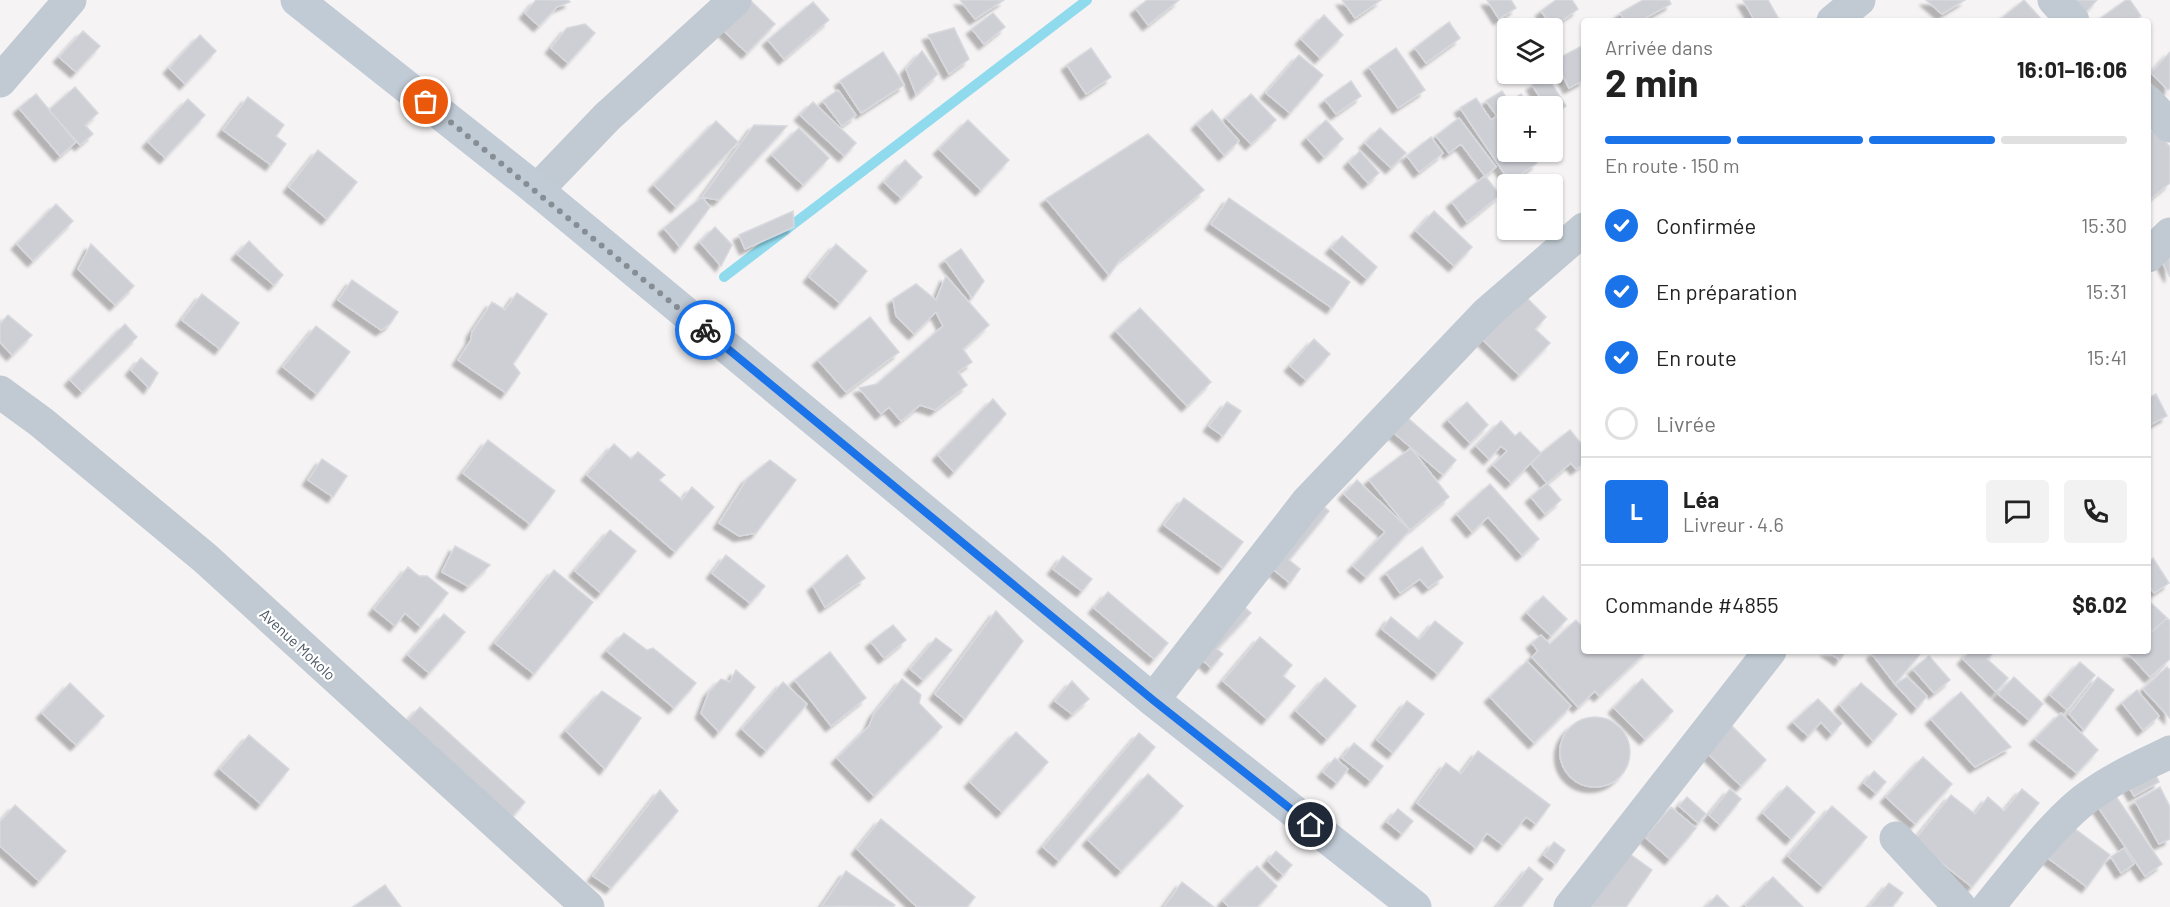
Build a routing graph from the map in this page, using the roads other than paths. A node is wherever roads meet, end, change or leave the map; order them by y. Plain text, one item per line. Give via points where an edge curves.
1 (70, 0) edge
2 (297, 0) edge
3 (735, 0) edge
4 (1859, 0) edge
5 (2054, 0) edge
6 (1837, 18) edge
7 (2070, 18) edge
8 (0, 81) edge
9 (2151, 105) edge
10 (2170, 126) edge
11 (537, 190) junction
12 (1581, 232) edge
13 (2170, 234) edge
14 (2151, 253) edge
15 (0, 392) edge
16 (1768, 654) edge
17 (1153, 700) junction
18 (2170, 752) edge
19 (1896, 838) dead end
20 (588, 907) edge
21 (1415, 907) edge
22 (1570, 907) edge
23 (1960, 907) edge
24 (1988, 907) edge

1 - 8 street
2 - 11 street
3 - 11 street via 608,117
4 - 6 street
5 - 7 street
9 - 10 street
11 - 17 street
12 - 17 street via 1487,313 1307,502
13 - 14 street
15 - 20 street, Avenue Mokolo via 205,558
16 - 22 street
17 - 21 street
18 - 24 street via 2087,797
19 - 23 street

